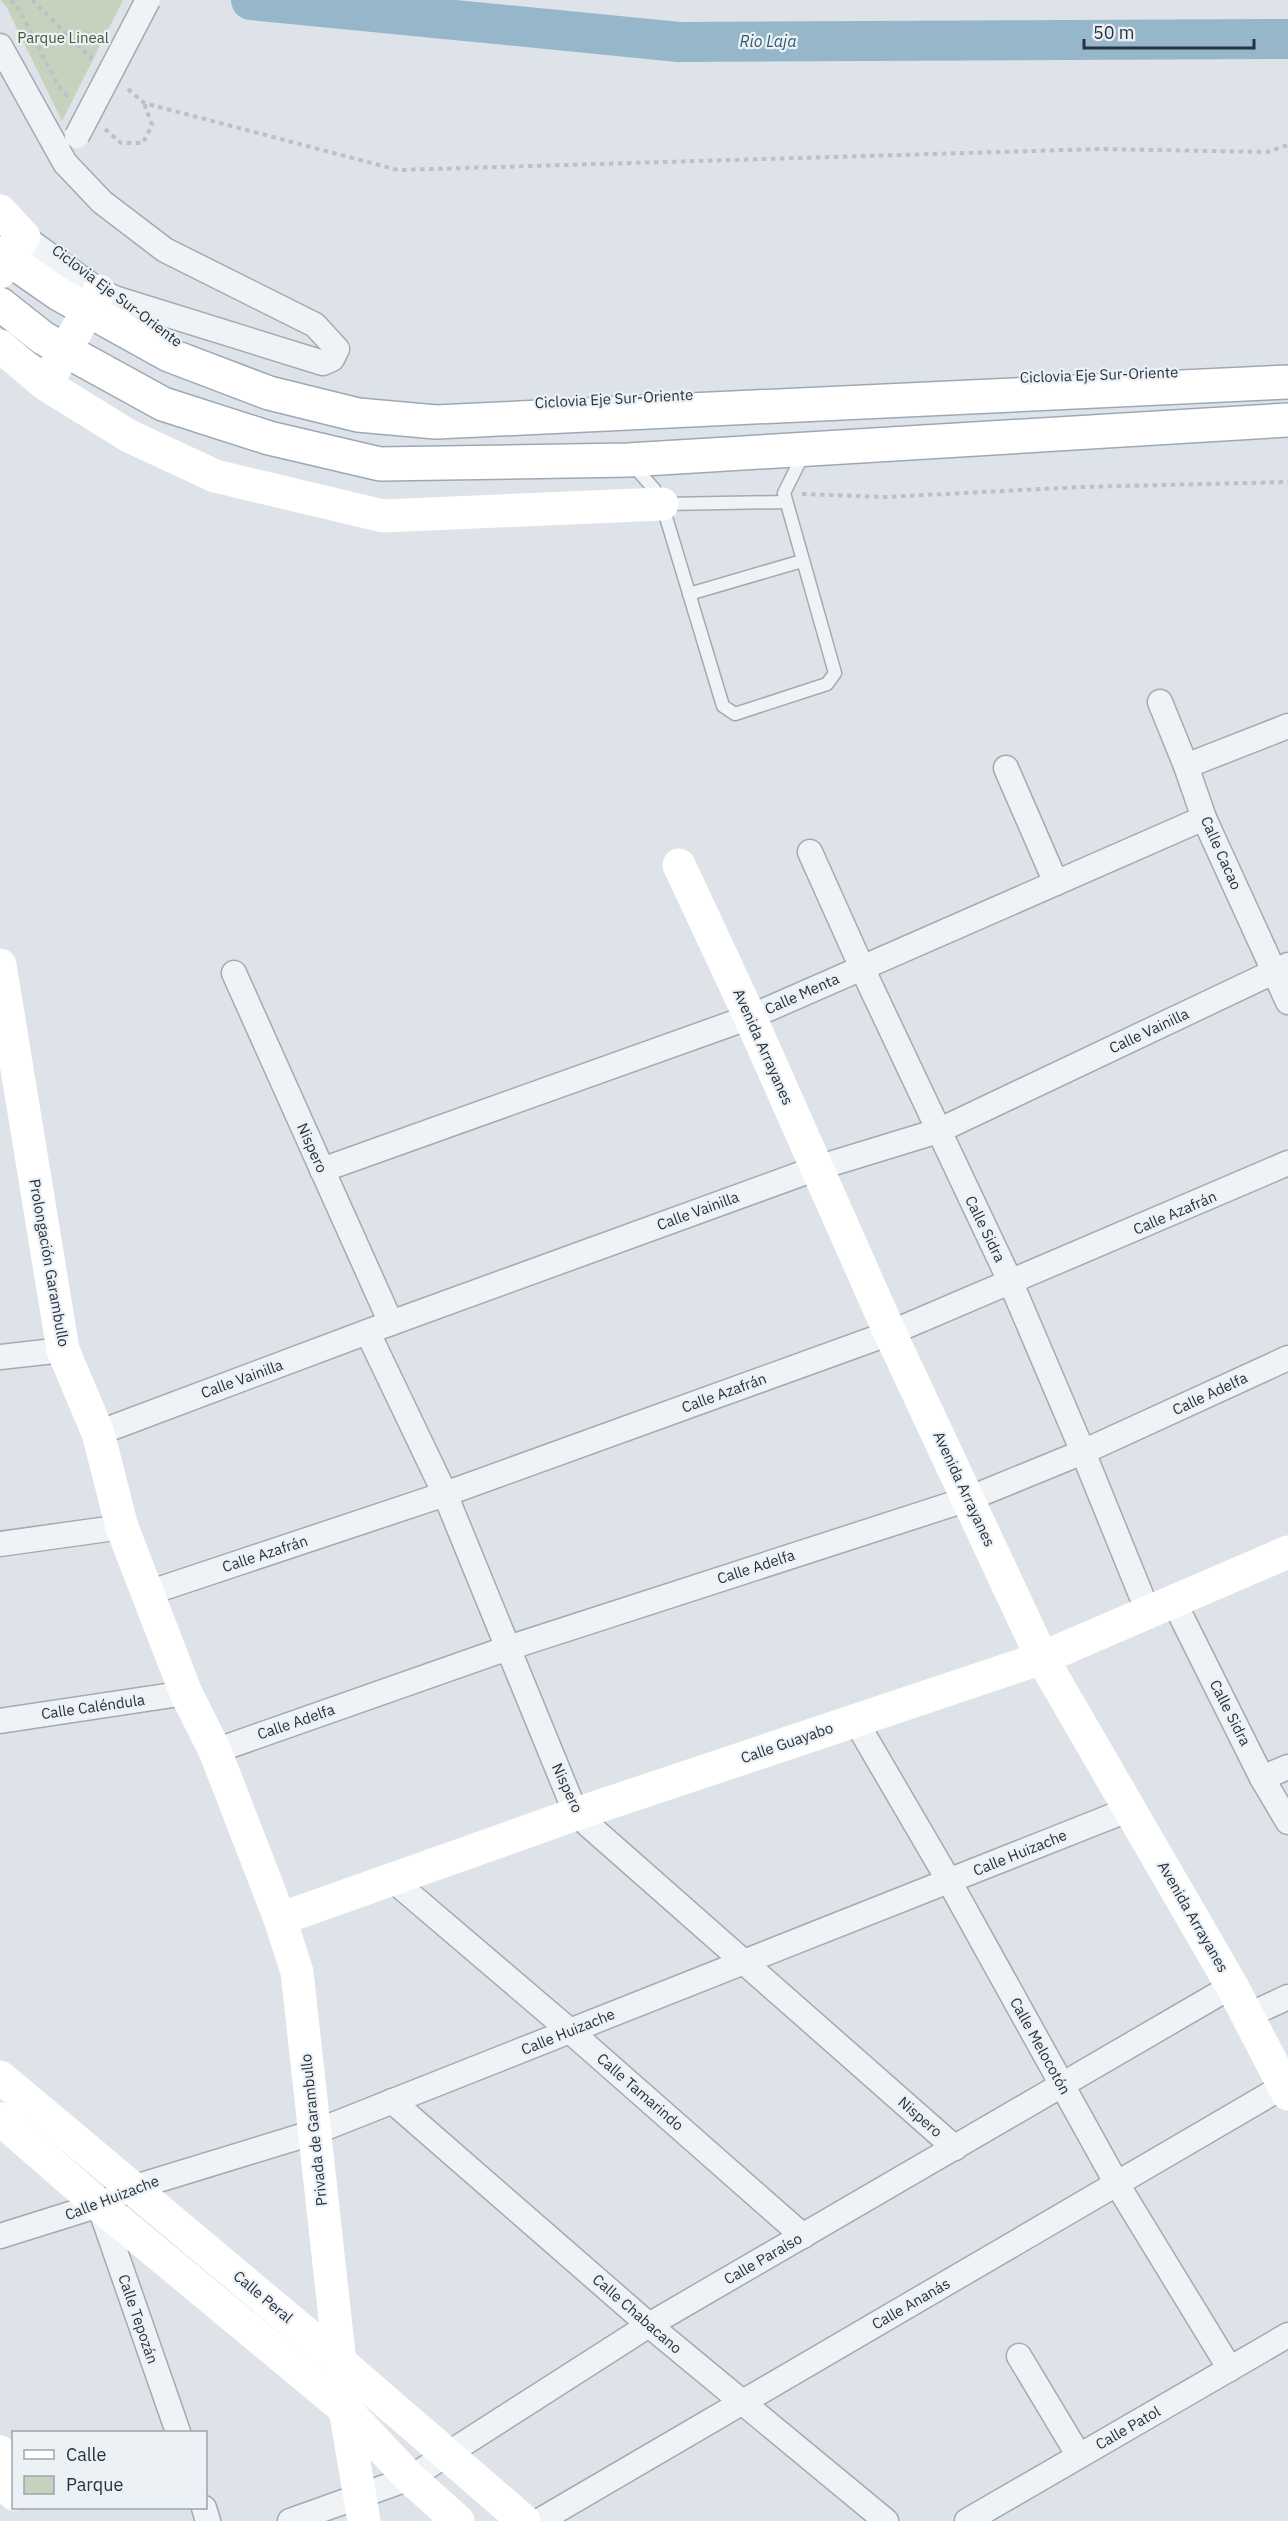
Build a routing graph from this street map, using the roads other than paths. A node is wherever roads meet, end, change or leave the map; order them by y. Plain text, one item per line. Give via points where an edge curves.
1 (148, 0) edge
2 (0, 46) edge
3 (65, 163) junction
4 (0, 212) edge
5 (8, 256) edge
6 (94, 301) junction
7 (0, 304) edge
8 (0, 346) edge
9 (65, 350) junction
10 (1288, 382) edge
11 (45, 384) junction
12 (1288, 420) edge
13 (806, 449) junction
14 (628, 460) junction
15 (786, 502) junction
16 (662, 504) junction
17 (802, 561) junction
18 (689, 594) junction
19 (1160, 702) dead end
20 (1288, 726) edge
21 (1186, 765) junction
22 (1006, 768) dead end
23 (1204, 818) junction
24 (810, 852) dead end
25 (679, 864) dead end
26 (1056, 883) junction
27 (0, 965) edge
28 (862, 968) junction
29 (1281, 968) edge
30 (234, 973) dead end
31 (1288, 1002) edge
32 (750, 1017) junction
33 (938, 1131) junction
34 (1288, 1163) edge
35 (817, 1168) junction
36 (322, 1170) junction
37 (1011, 1283) junction
38 (392, 1323) junction
39 (368, 1333) junction
40 (890, 1333) junction
41 (63, 1350) junction
42 (0, 1357) edge
43 (1288, 1358) edge
44 (98, 1433) junction
45 (1083, 1452) junction
46 (445, 1494) junction
47 (968, 1499) junction
48 (122, 1527) junction
49 (0, 1544) edge
50 (1288, 1552) edge
51 (148, 1593) junction
52 (1161, 1607) junction
53 (508, 1648) junction
54 (1042, 1658) junction
55 (186, 1693) junction
56 (855, 1720) junction
57 (0, 1721) edge
58 (215, 1751) junction
59 (1288, 1767) edge
60 (1262, 1778) junction
61 (1130, 1809) junction
62 (576, 1814) junction
63 (1288, 1822) edge
64 (393, 1880) junction
65 (949, 1881) junction
66 (280, 1919) junction
67 (743, 1962) junction
68 (1232, 1986) junction
69 (1288, 1997) edge
70 (1247, 2016) junction
71 (570, 2031) junction
72 (0, 2077) edge
73 (1063, 2085) junction
74 (1286, 2090) edge
75 (392, 2101) junction
76 (0, 2119) edge
77 (315, 2132) junction
78 (955, 2148) junction
79 (1117, 2184) junction
80 (132, 2188) junction
81 (99, 2205) junction
82 (0, 2236) edge
83 (803, 2236) junction
84 (649, 2325) junction
85 (1288, 2335) edge
86 (1019, 2356) dead end
87 (340, 2362) junction
88 (1230, 2368) junction
89 (741, 2403) junction
90 (345, 2409) junction
91 (177, 2431) edge
92 (0, 2452) edge
93 (446, 2455) junction
94 (1079, 2456) junction
95 (410, 2478) junction
96 (12, 2488) edge
97 (362, 2509) edge
98 (290, 2521) edge
99 (458, 2521) edge
100 (524, 2521) edge
101 (539, 2521) edge
102 (886, 2521) edge
103 (967, 2521) edge

1 - 3 street, bridge
2 - 3 street
3 - 6 street via 102,202 165,250 315,325 337,349 332,359 323,363 117,299
4 - 5 main road
5 - 6 main road
6 - 9 main road
6 - 10 main road via 169,355 269,393 358,415 436,422
7 - 9 main road
8 - 11 main road
9 - 11 main road
9 - 14 main road via 163,404 269,438 380,464
11 - 16 main road via 129,436 215,476 383,516
12 - 13 main road
13 - 14 main road
13 - 15 lane via 784,493
14 - 16 lane
15 - 16 lane
15 - 17 lane
16 - 18 lane
17 - 18 lane
17 - 18 lane via 835,672 827,684 735,714 723,706
19 - 21 street, Calle Cacao
20 - 21 street
21 - 23 street, Calle Cacao
22 - 26 street
23 - 26 street, Calle Menta
23 - 29 street, Calle Cacao
24 - 28 street, Calle Sidra
25 - 32 main road, Avenida Arrayanes
26 - 28 street, Calle Menta
27 - 41 main road, Prolongación Garambullo
28 - 32 street, Calle Menta
28 - 33 street, Calle Sidra
29 - 31 street, Calle Cacao
29 - 33 street, Calle Vainilla
30 - 36 street, Nispero
32 - 35 main road, Avenida Arrayanes
32 - 36 street, Calle Menta
33 - 35 street, Calle Vainilla
33 - 37 street, Calle Sidra
34 - 37 street, Calle Azafrán
35 - 38 street, Calle Vainilla
35 - 40 main road, Avenida Arrayanes
36 - 38 street, Nispero
37 - 40 street, Calle Azafrán
37 - 45 street, Calle Sidra
38 - 39 street, Calle Vainilla
39 - 44 street, Calle Vainilla
39 - 46 street, Nispero
40 - 46 street, Calle Azafrán
40 - 47 main road, Avenida Arrayanes
41 - 42 street
41 - 44 main road, Prolongación Garambullo
43 - 45 street, Calle Adelfa
44 - 48 main road, Prolongación Garambullo
45 - 47 street, Calle Adelfa
45 - 52 street, Calle Sidra
46 - 51 street, Calle Azafrán
46 - 53 street, Nispero
47 - 53 street, Calle Adelfa
47 - 54 main road, Avenida Arrayanes
48 - 49 street
48 - 51 main road, Prolongación Garambullo
50 - 52 main road, Calle Guayabo
51 - 55 main road, Prolongación Garambullo
52 - 54 main road, Calle Guayabo
52 - 60 street, Calle Sidra
53 - 58 street, Calle Adelfa
53 - 62 street, Nispero
54 - 56 main road, Calle Guayabo
54 - 61 main road, Avenida Arrayanes
55 - 57 street, Calle Caléndula
55 - 58 main road, Prolongación Garambullo
56 - 62 main road, Calle Guayabo
56 - 65 street, Calle Melocotón
58 - 66 main road, Privada de Garambullo
59 - 60 street
60 - 63 street, Calle Sidra
61 - 65 street, Calle Huizache
61 - 68 main road, Avenida Arrayanes
62 - 64 main road, Calle Guayabo
62 - 67 street, Nispero
64 - 66 main road, Calle Guayabo
64 - 71 street, Calle Tamarindo
65 - 67 street, Calle Huizache
65 - 73 street, Calle Melocotón
66 - 77 main road, Privada de Garambullo via 297,1972
67 - 71 street, Calle Huizache
67 - 78 street, Nispero
68 - 70 main road, Avenida Arrayanes
68 - 73 street, Calle Paraíso
69 - 70 street
70 - 74 main road, Avenida Arrayanes
71 - 75 street, Calle Huizache
71 - 83 street, Calle Tamarindo
72 - 80 main road, Calle Peral
73 - 78 street, Calle Paraíso
73 - 79 street, Calle Melocotón
74 - 79 street, Calle Ananás
75 - 77 street, Calle Huizache
75 - 84 street, Calle Chabacano
76 - 81 main road
77 - 80 street, Calle Huizache
77 - 87 main road, Privada de Garambullo
78 - 83 street, Calle Paraíso
79 - 88 street, Calle Melocotón
79 - 89 street, Calle Ananás
80 - 81 street, Calle Huizache
80 - 87 main road, Calle Peral
81 - 82 street, Calle Huizache
81 - 90 main road
81 - 91 street, Calle Tepozán
83 - 84 street, Calle Paraíso
84 - 89 street, Calle Chabacano
84 - 93 street, Calle Paraíso
85 - 88 street, Calle Patol
86 - 94 street
87 - 90 main road, Privada de Garambullo
87 - 93 main road, Calle Peral
88 - 94 street, Calle Patol
89 - 101 street, Calle Ananás
89 - 102 street, Calle Chabacano
90 - 95 main road
90 - 97 main road, Privada de Garambullo
92 - 96 main road
93 - 95 street, Calle Paraíso
93 - 100 main road, Calle Peral
94 - 103 street, Calle Patol
95 - 97 street, Calle Paraíso
95 - 99 main road
97 - 98 street, Calle Paraíso

